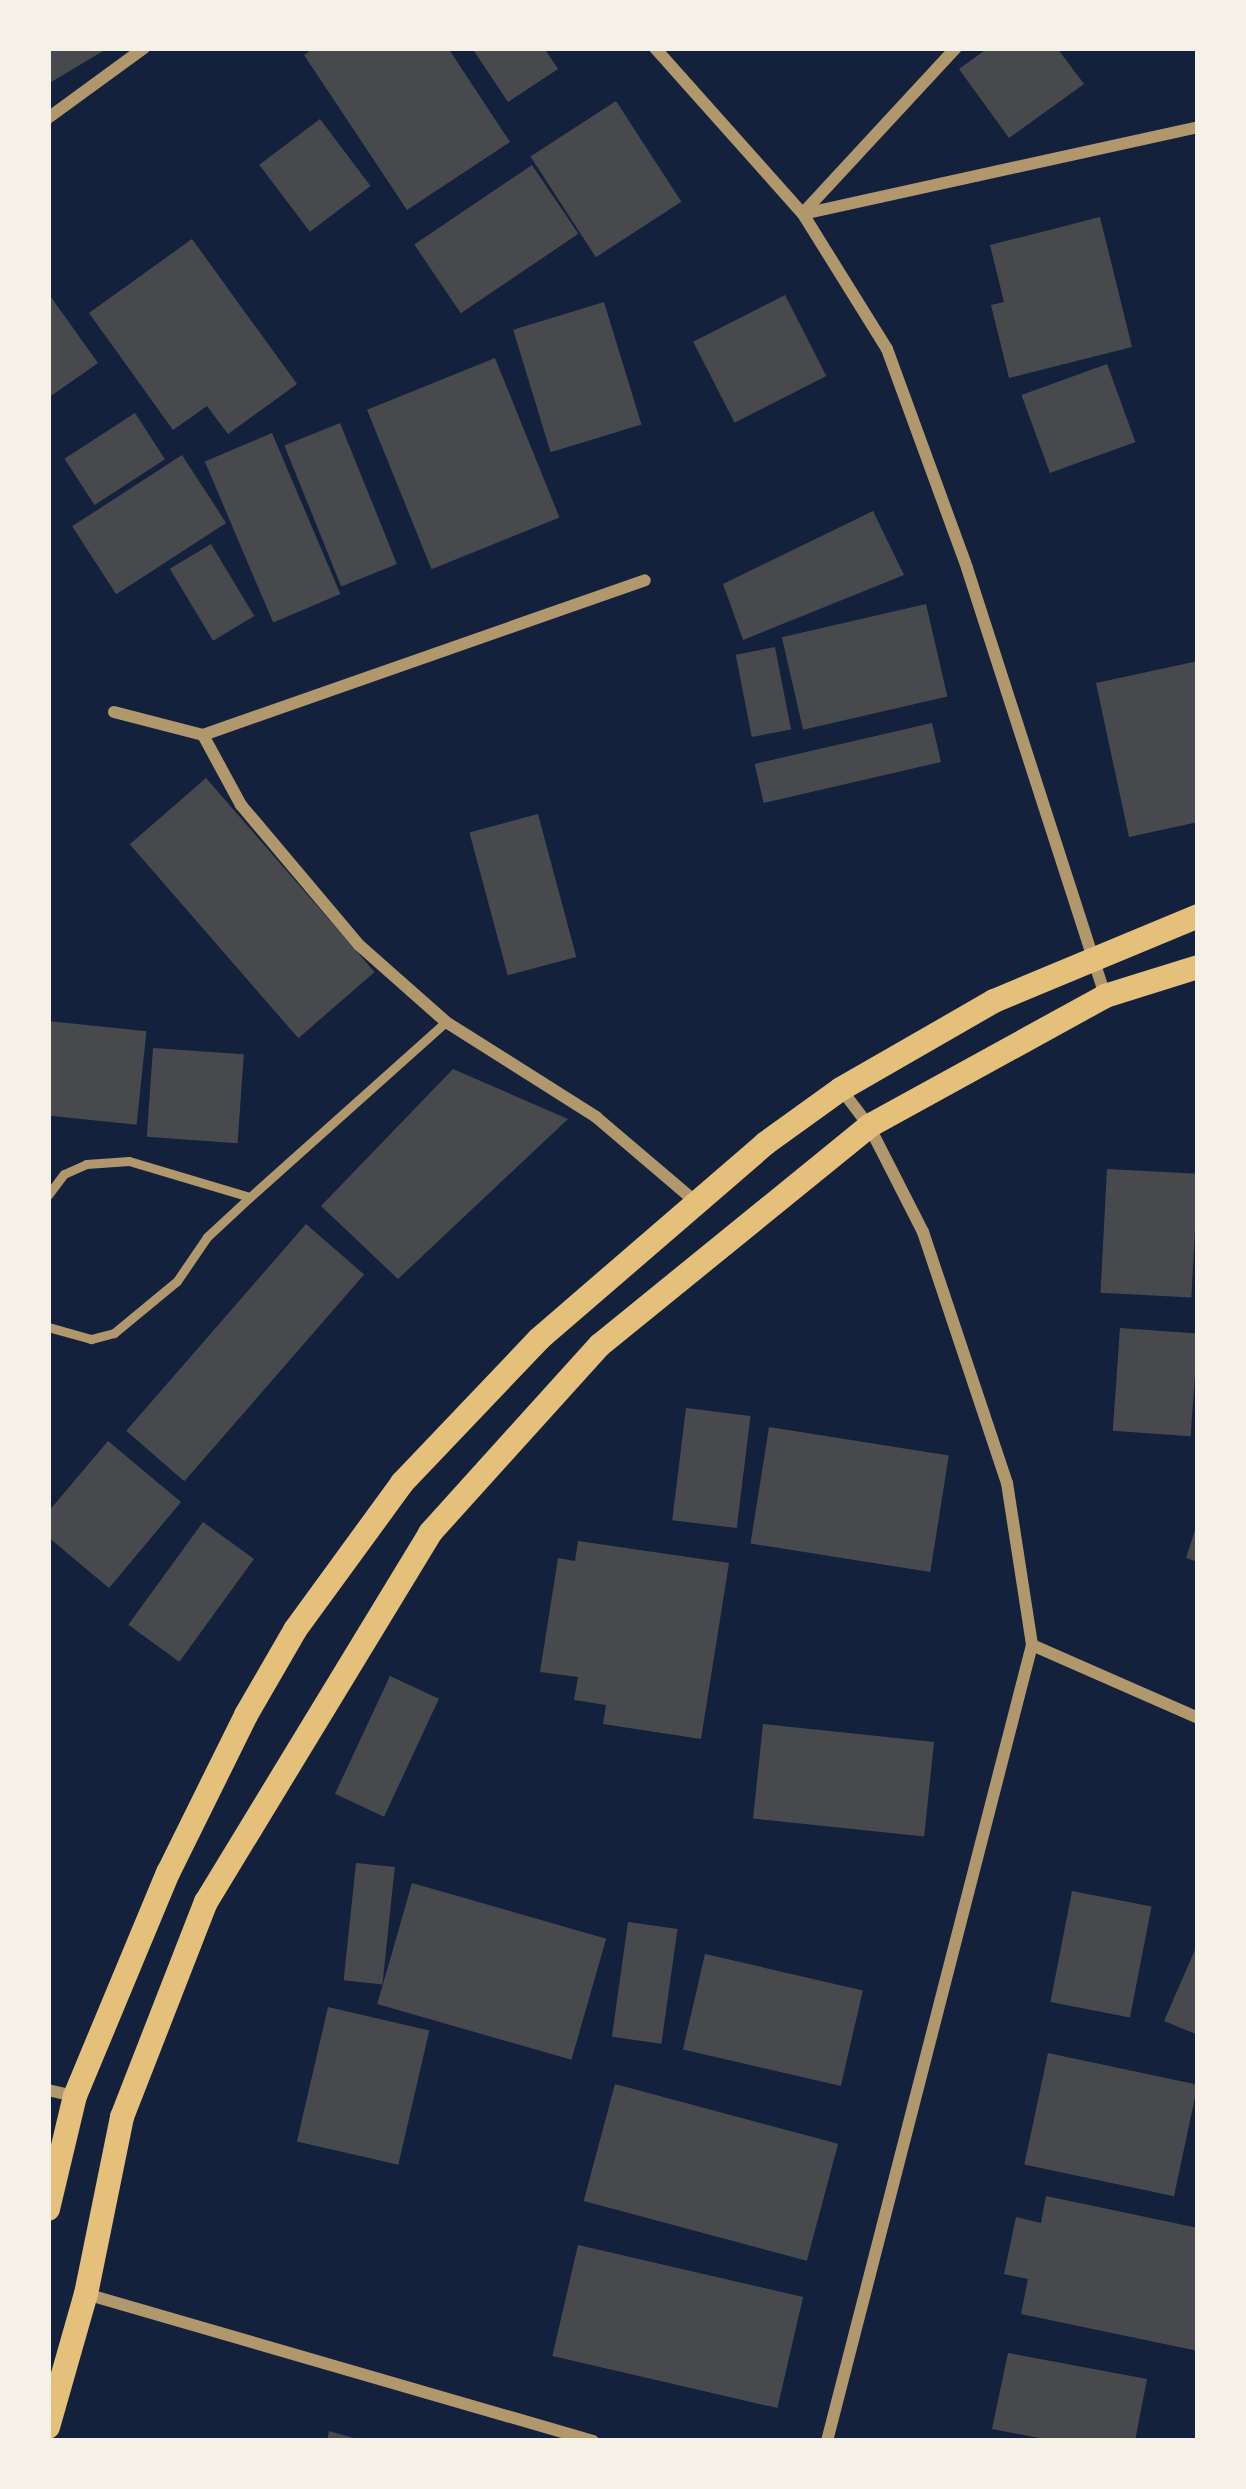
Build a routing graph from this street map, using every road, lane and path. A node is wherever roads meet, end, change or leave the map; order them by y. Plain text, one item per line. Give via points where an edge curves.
1 (144, 48) edge
2 (655, 48) edge
3 (956, 48) edge
4 (48, 118) edge
5 (1198, 128) edge
6 (803, 214) junction
7 (645, 580) dead end
8 (114, 712) dead end
9 (203, 735) junction
10 (1198, 916) edge
11 (1090, 957) junction
12 (1198, 967) edge
13 (1105, 996) junction
14 (446, 1022) junction
15 (841, 1089) junction
16 (868, 1126) junction
17 (48, 1195) edge
18 (250, 1197) junction
19 (696, 1202) junction
20 (48, 1327) edge
21 (1032, 1646) junction
22 (1198, 1718) edge
23 (48, 2090) edge
24 (76, 2096) junction
25 (48, 2210) edge
26 (86, 2294) junction
27 (48, 2427) edge
28 (593, 2441) edge
29 (827, 2441) edge

1 - 4 street
2 - 6 street
3 - 6 street
5 - 6 street
6 - 11 street via 887,349 967,568
7 - 9 street
8 - 9 street
9 - 14 street via 241,805 329,910
10 - 11 main road
11 - 13 street
11 - 15 main road via 958,1020
12 - 13 main road
13 - 16 main road
14 - 18 lane
14 - 19 street via 596,1118
15 - 16 street
15 - 19 main road
16 - 21 street via 923,1232 1007,1484
16 - 26 main road via 600,1345 430,1533 206,1902 122,2117
17 - 18 lane via 64,1174 86,1164 129,1161
18 - 20 lane via 177,1280 115,1334 91,1339
19 - 24 main road via 539,1339 402,1484 295,1630 168,1873
21 - 22 street
21 - 29 street
23 - 24 street
24 - 25 main road
26 - 27 main road
26 - 28 street

